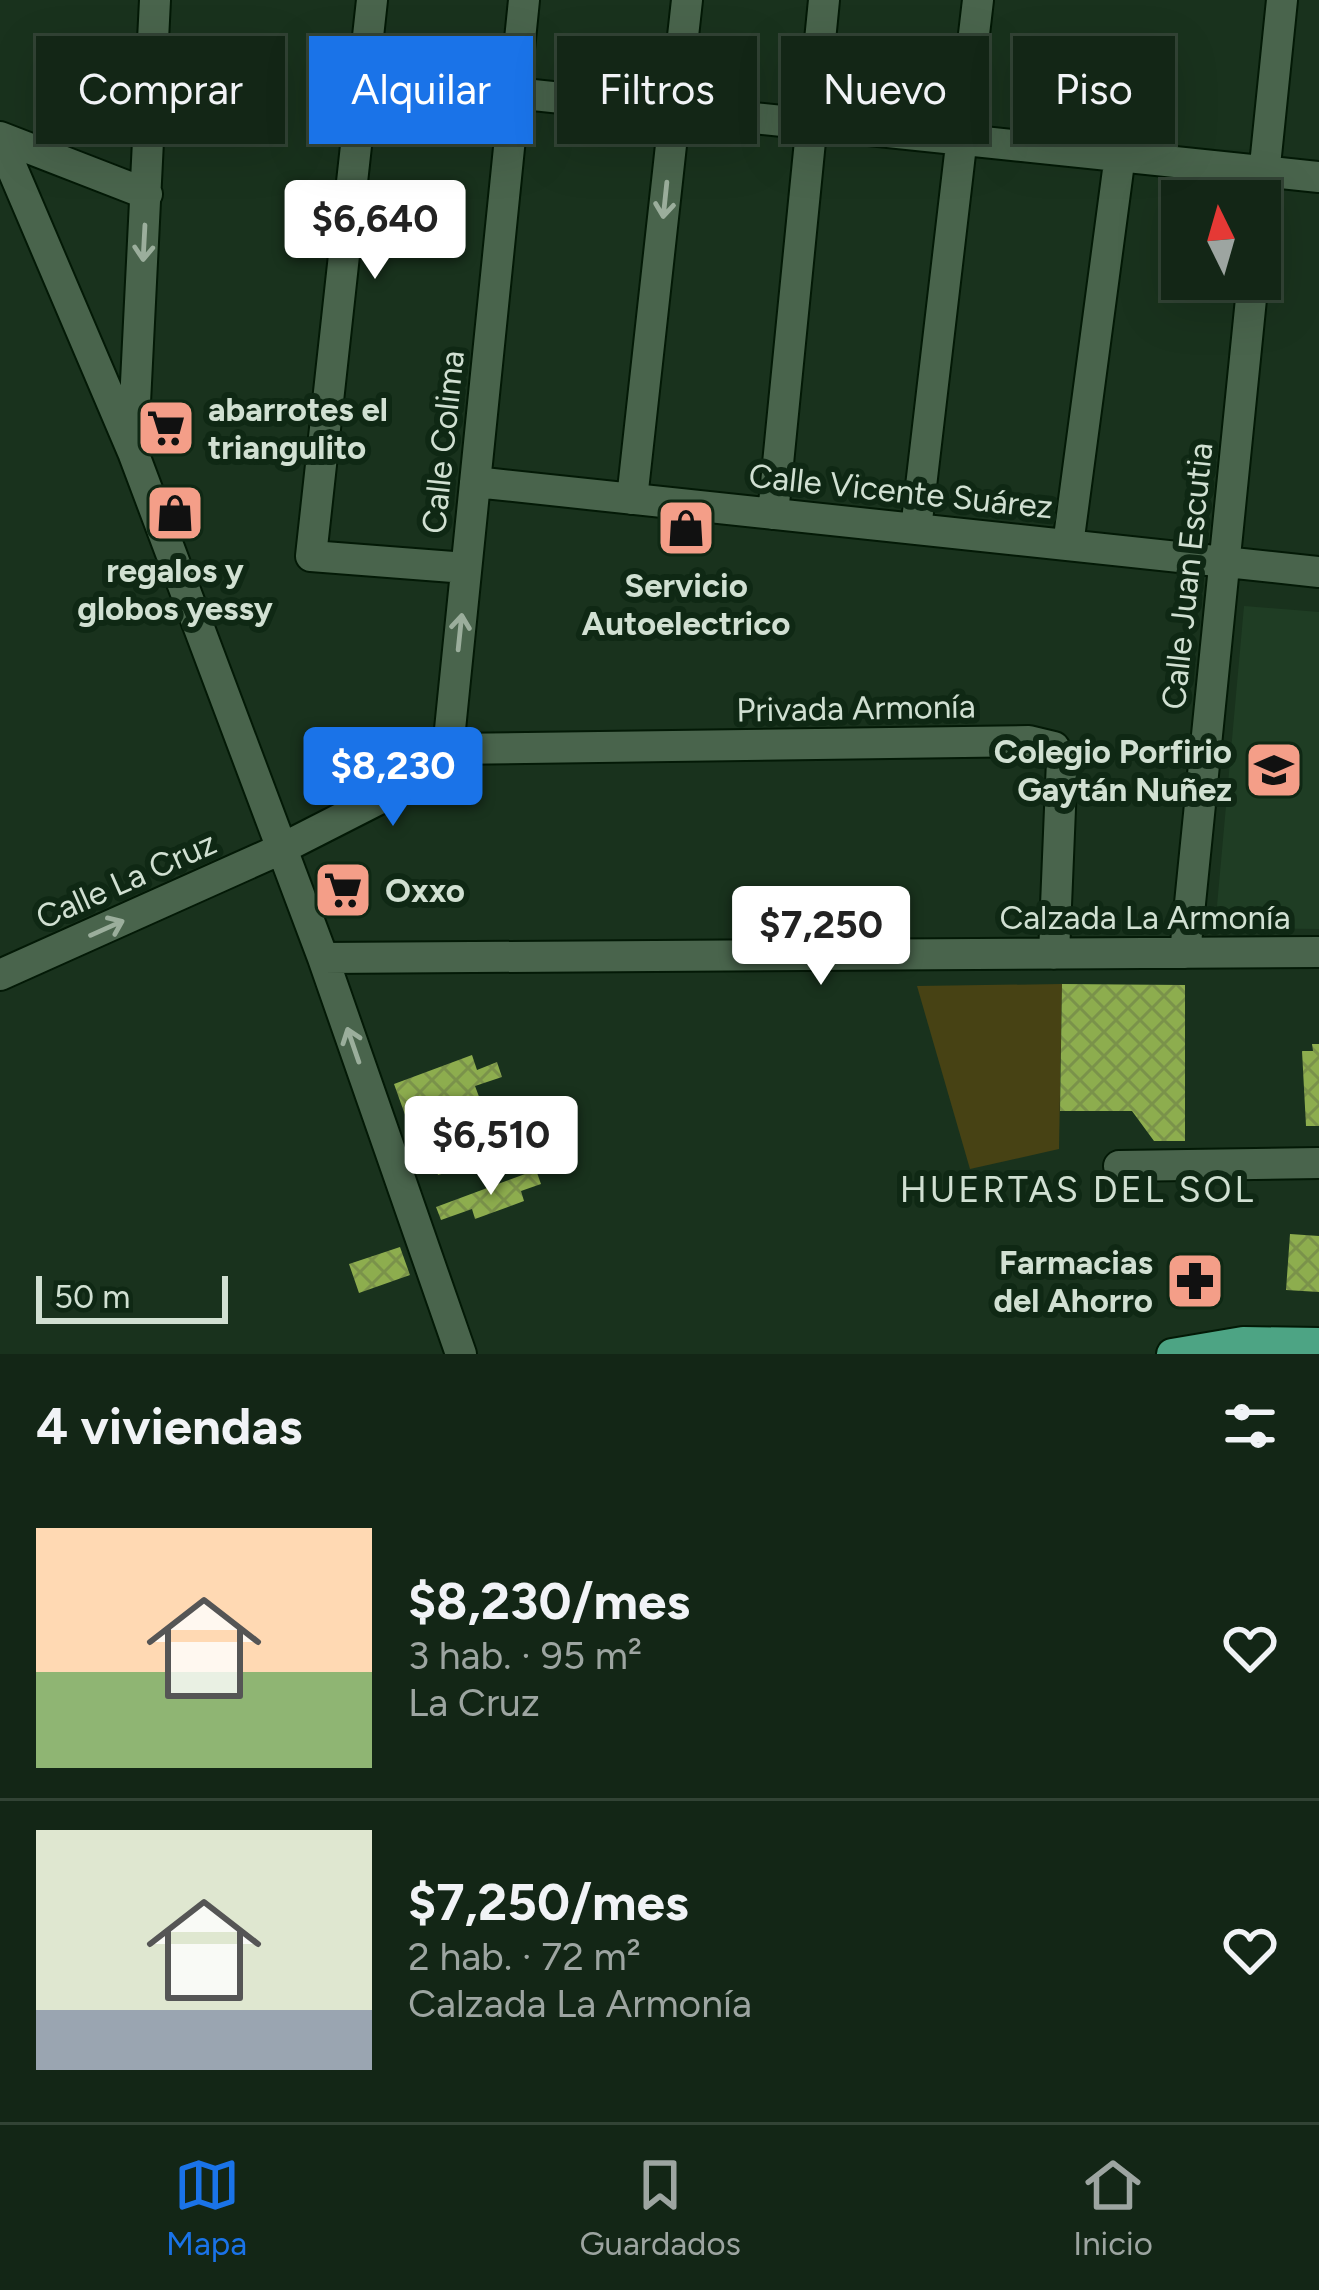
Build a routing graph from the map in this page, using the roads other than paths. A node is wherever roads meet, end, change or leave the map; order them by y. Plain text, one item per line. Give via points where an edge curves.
1 (155, 0) edge
2 (372, 0) edge
3 (524, 0) edge
4 (687, 0) edge
5 (824, 0) edge
6 (979, 0) edge
7 (1282, 0) edge
8 (520, 36) edge
9 (683, 36) edge
10 (820, 36) edge
11 (975, 36) edge
12 (0, 138) edge
13 (989, 142) edge
14 (509, 144) edge
15 (671, 144) edge
16 (810, 144) edge
17 (961, 144) edge
18 (1120, 155) junction
19 (1264, 170) junction
20 (1319, 177) edge
21 (1263, 180) edge
22 (147, 194) junction
23 (1251, 300) edge
24 (133, 452) junction
25 (475, 482) junction
26 (632, 499) junction
27 (773, 514) junction
28 (916, 529) junction
29 (1068, 545) junction
30 (1225, 562) junction
31 (466, 568) junction
32 (1319, 572) edge
33 (448, 748) junction
34 (281, 849) junction
35 (1319, 952) edge
36 (1185, 953) junction
37 (1054, 954) junction
38 (322, 958) junction
39 (0, 975) edge
40 (1319, 1163) edge
41 (1119, 1166) dead end
42 (1319, 1343) edge
43 (461, 1354) edge
44 (1172, 1354) edge

1 - 22 street
2 - 31 street via 311,556
3 - 8 street, Calle Colima
4 - 9 street
5 - 10 street
6 - 11 street
7 - 19 street
12 - 22 street
12 - 24 street
13 - 18 street
14 - 25 street, Calle Colima
15 -> 26 street
16 - 27 street
17 - 28 street
18 - 19 street
18 - 29 street
19 - 20 street
19 - 21 street
22 -> 24 street
23 - 30 street, Calle Juan Escutia
24 - 34 street
25 - 26 street, Calle Vicente Suárez
25 - 31 street, Calle Colima
26 - 27 street, Calle Vicente Suárez
27 - 28 street, Calle Vicente Suárez
28 - 29 street, Calle Vicente Suárez
29 - 30 street, Calle Vicente Suárez
30 - 32 street, Calle Vicente Suárez
30 - 36 street, Calle Juan Escutia
33 -> 31 street, Calle Colima
33 - 34 street, Calle La Cruz via 436,770
33 - 37 street, Privada Armonía via 1054,747 1062,760
34 - 38 street
39 -> 34 street, Calle La Cruz
35 - 36 street, Calzada La Armonía
36 - 37 street, Calzada La Armonía
37 - 38 street, Calzada La Armonía
43 -> 38 street
40 - 41 street
42 - 44 main road via 1243,1342

